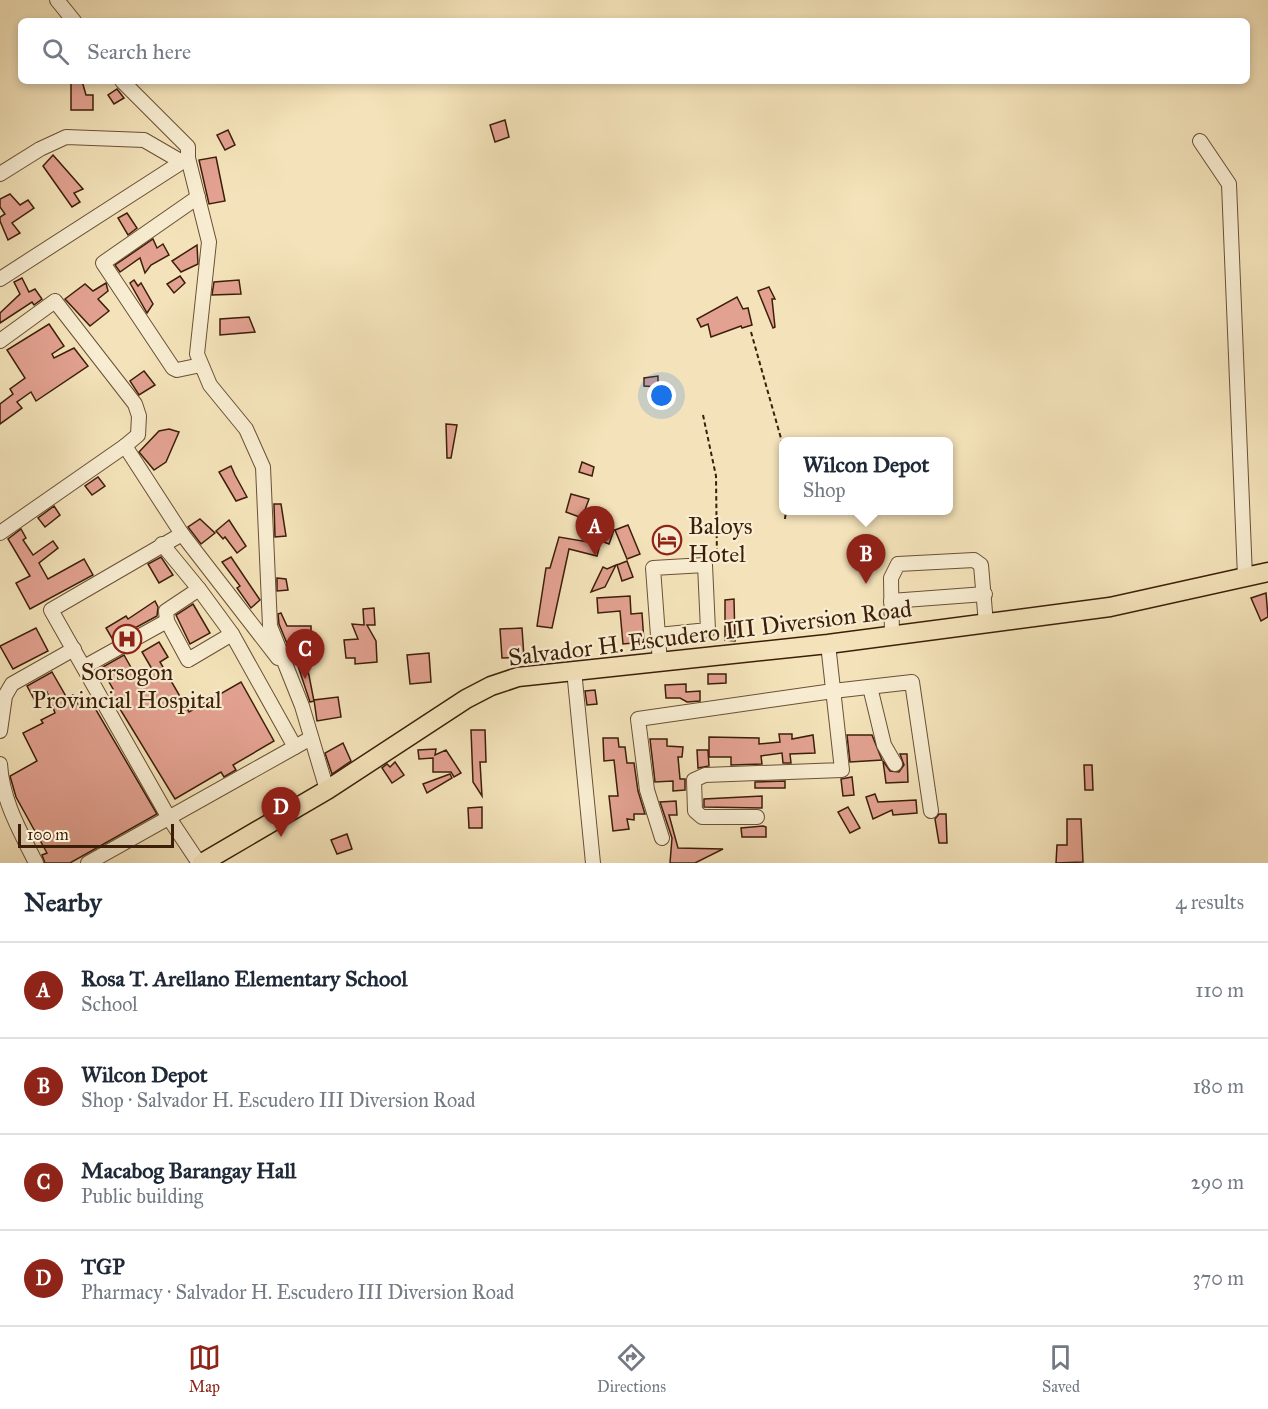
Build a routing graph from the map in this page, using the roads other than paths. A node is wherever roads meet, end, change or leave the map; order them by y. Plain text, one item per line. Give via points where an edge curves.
1 (57, 0) edge
2 (72, 18) edge
3 (125, 84) edge
4 (1200, 141) dead end
5 (185, 160) junction
6 (0, 174) edge
7 (198, 197) junction
8 (0, 279) edge
9 (0, 341) edge
10 (201, 365) junction
11 (125, 446) junction
12 (0, 533) edge
13 (182, 534) junction
14 (162, 544) junction
15 (1268, 572) edge
16 (1245, 577) junction
17 (199, 589) junction
18 (985, 594) junction
19 (891, 601) junction
20 (167, 621) junction
21 (986, 624) junction
22 (232, 634) junction
23 (658, 635) junction
24 (892, 636) junction
25 (828, 644) junction
26 (74, 649) junction
27 (660, 663) junction
28 (84, 667) junction
29 (574, 670) junction
30 (288, 671) junction
31 (870, 687) junction
32 (833, 691) junction
33 (0, 731) edge
34 (311, 738) junction
35 (295, 747) junction
36 (0, 764) edge
37 (896, 764) dead end
38 (327, 790) junction
39 (931, 811) dead end
40 (757, 817) dead end
41 (169, 818) junction
42 (662, 838) dead end
43 (36, 863) edge
44 (88, 863) edge
45 (200, 863) edge
46 (593, 863) edge

1 - 2 street
3 - 5 street via 182,137 188,147
4 - 16 street via 1229,184
5 - 6 street via 144,140 66,137
5 - 7 street
5 - 8 street
7 - 10 street via 209,242 197,354
7 - 10 street via 103,263 173,368
9 - 11 street via 55,301 135,404 138,435
10 - 30 street via 210,385 246,429 263,467 270,626
11 - 12 street
11 - 13 street
13 - 14 street
13 - 30 street
14 - 17 street
14 - 26 street via 51,609
15 - 16 highway, Salvador H. Escudero III Diversion Road
16 - 21 highway, Salvador H. Escudero III Diversion Road via 1110,608
17 - 20 street via 166,611
17 - 22 street
18 - 19 street
18 - 19 street via 983,571 974,560 898,564 891,578
18 - 21 street
19 - 24 street
20 - 22 street via 188,660
20 - 28 street
21 - 24 highway, Salvador H. Escudero III Diversion Road
22 - 35 street
23 - 23 street via 708,630 705,565 652,568
23 - 27 street
24 - 25 highway, Salvador H. Escudero III Diversion Road
25 - 27 highway, Salvador H. Escudero III Diversion Road
25 - 32 street
26 - 28 street
26 - 33 street via 12,684 4,696
27 - 29 highway, Salvador H. Escudero III Diversion Road
28 - 41 street
29 - 38 highway, Salvador H. Escudero III Diversion Road via 518,677 491,686
29 - 46 street
30 - 34 street
31 - 32 street
31 - 37 street via 884,745
31 - 39 street via 912,682
32 - 40 street via 842,770 705,775 694,780 695,811 702,817
32 - 42 street via 638,719 647,790
34 - 35 street
34 - 38 street
35 - 41 street
36 - 43 street via 1,783 13,818
38 - 45 highway, Salvador H. Escudero III Diversion Road
41 - 44 street
41 - 45 street

